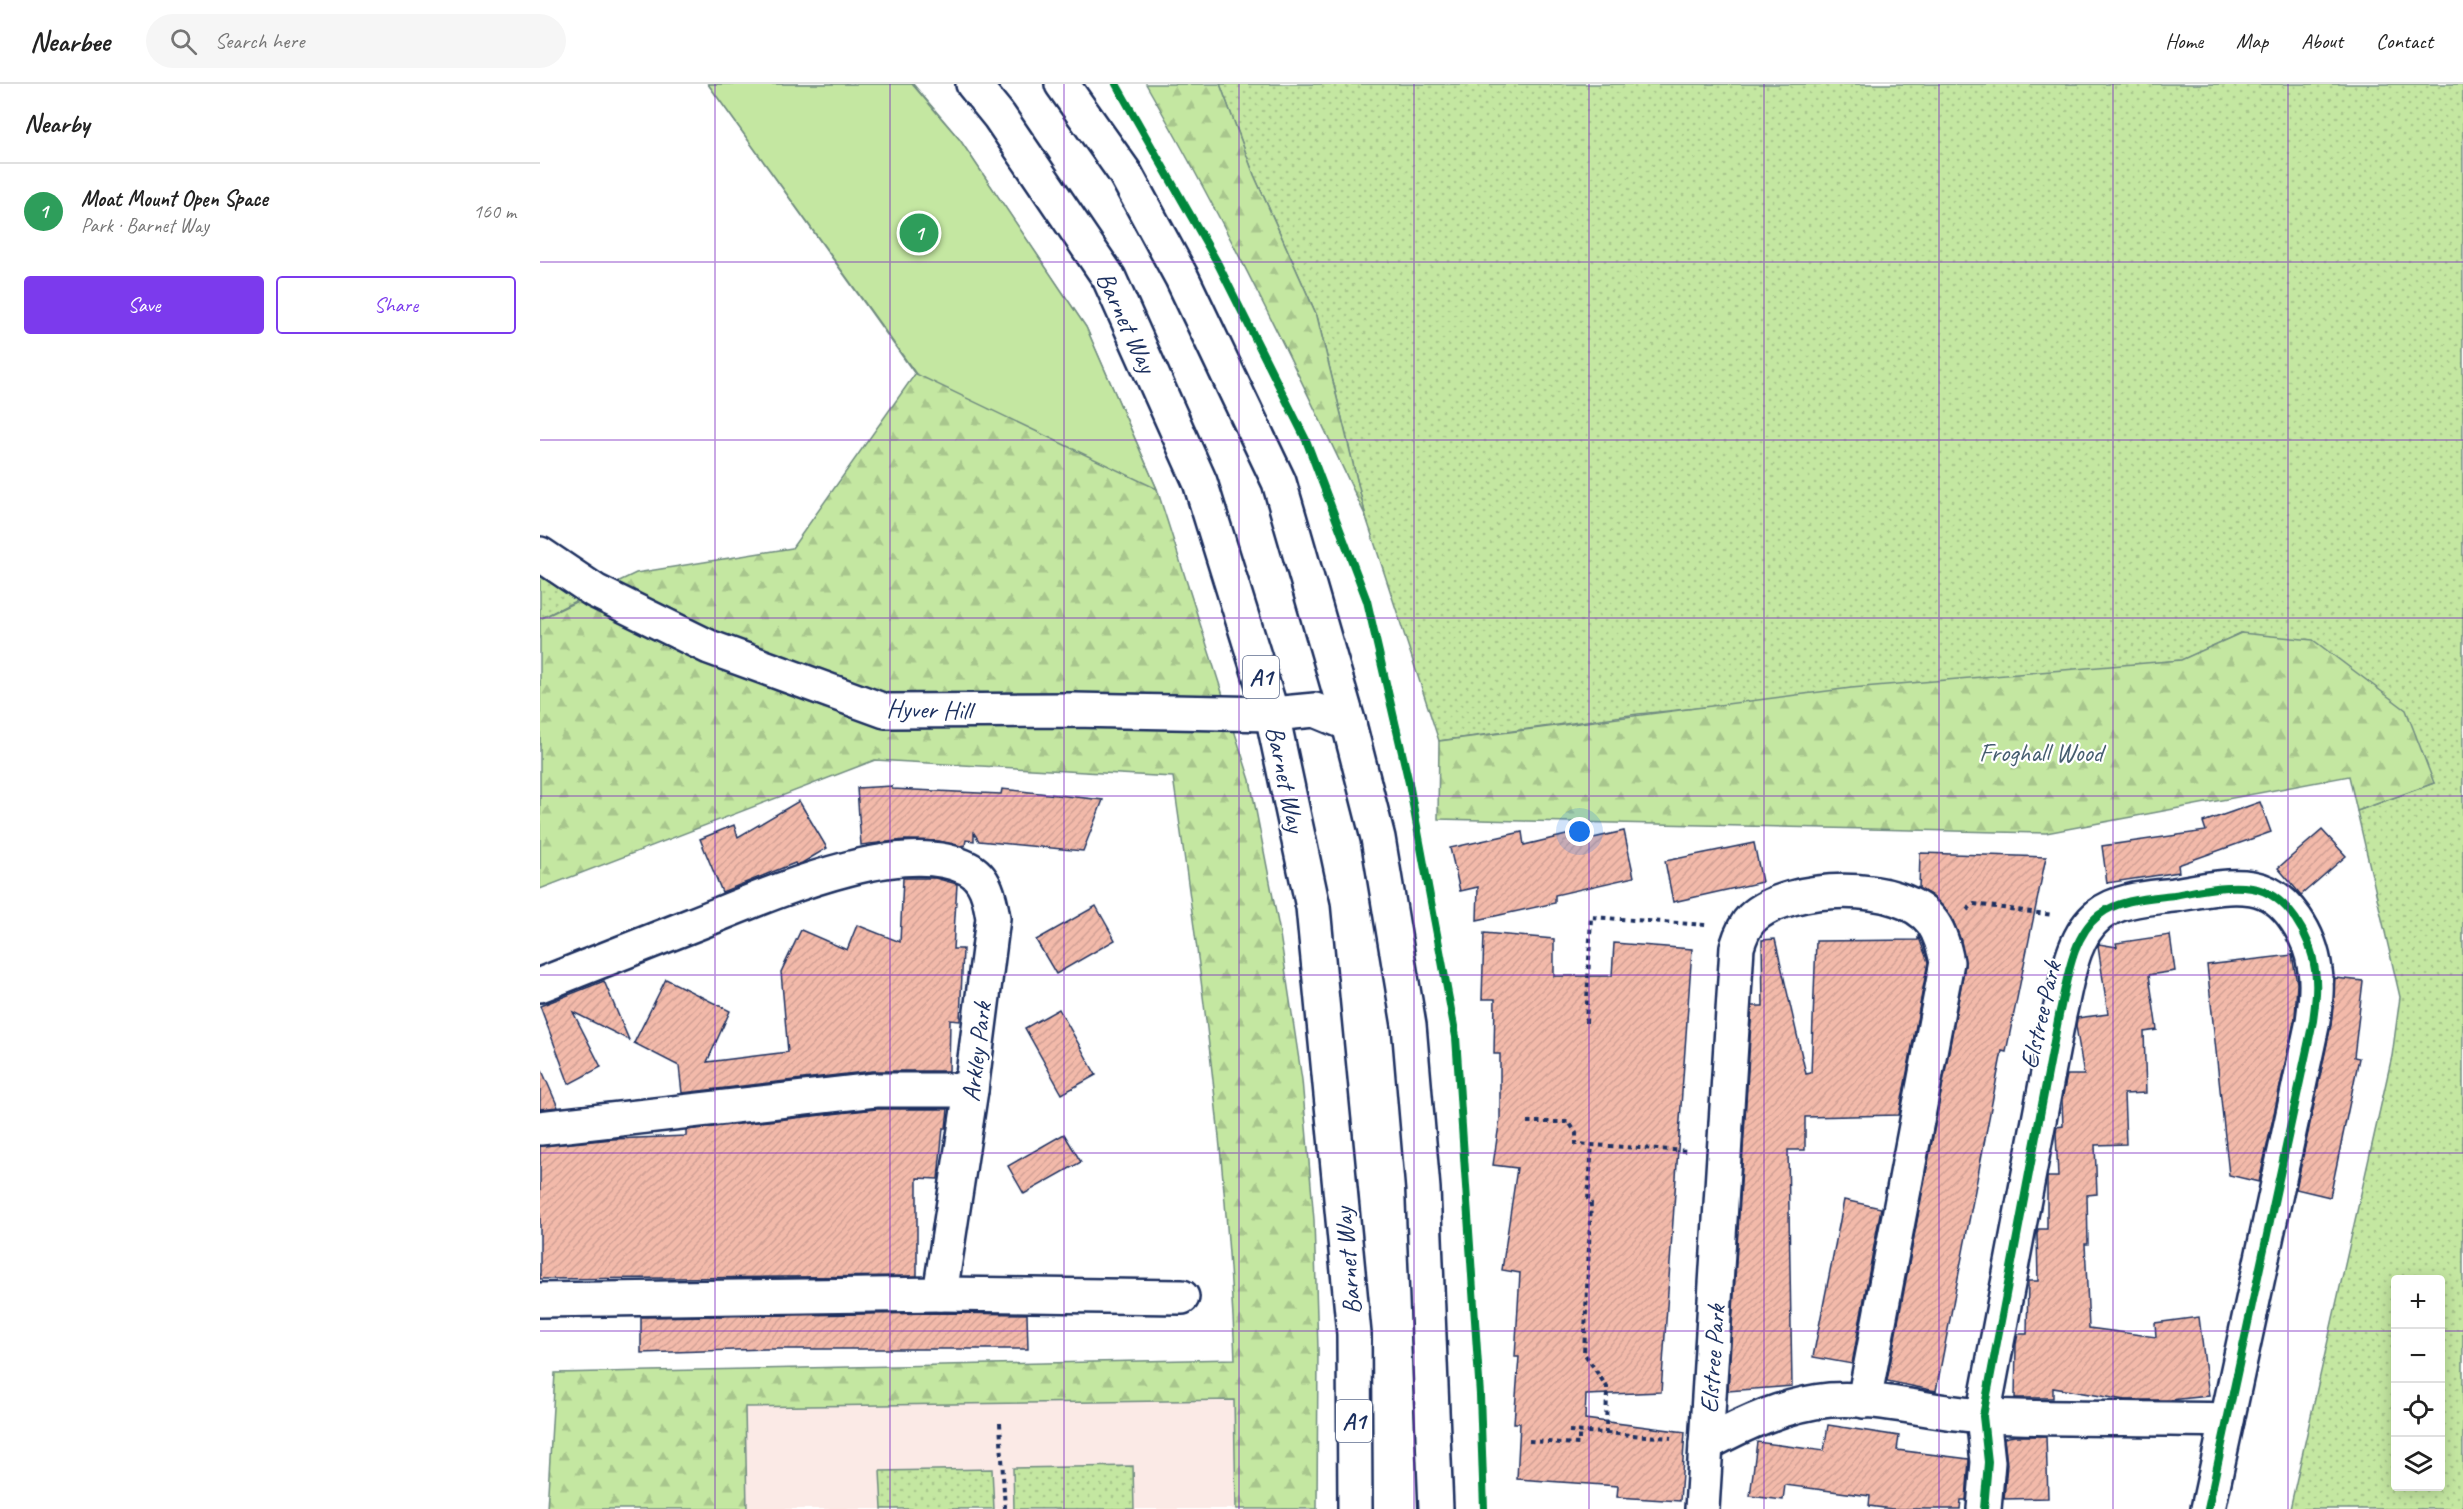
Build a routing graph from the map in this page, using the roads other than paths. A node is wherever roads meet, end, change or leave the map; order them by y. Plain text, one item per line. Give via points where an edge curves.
1 (973, 84) edge
2 (1062, 84) edge
3 (540, 554) edge
4 (1272, 714) junction
5 (1349, 724) junction
6 (540, 985) edge
7 (971, 1090) junction
8 (540, 1128) edge
9 (940, 1294) junction
10 (1182, 1296) dead end
11 (540, 1300) edge
12 (1864, 1401) junction
13 (1983, 1416) junction
14 (2227, 1420) junction
15 (1706, 1442) junction
16 (1355, 1509) edge
17 (1436, 1509) edge
18 (1702, 1509) edge
19 (1984, 1509) edge
20 (2208, 1509) edge

1 - 4 main road, Barnet Way / A1 via 1109,278 1200,482
2 - 5 main road via 1125,173 1182,278 1279,482
3 - 4 main road, Hyver Hill via 595,591 709,647 885,711
4 - 5 main road, Hyver Hill via 1315,710
4 - 16 main road, Barnet Way / A1 via 1313,907 1354,1334
5 - 17 main road via 1378,838 1409,1025 1423,1189
6 - 7 main road, Arkley Park via 837,872 869,864 949,861 969,869 983,883 993,918
7 - 8 main road via 875,1090
7 - 9 main road, Arkley Park
9 - 10 main road
9 - 11 main road
12 - 13 main road, Elstree Park
12 - 15 main road, Elstree Park via 1831,1400 1794,1406
12 - 15 main road, Elstree Park via 1947,962 1932,922 1914,908 1852,890 1820,892 1773,907 1752,918 1737,947
13 - 14 main road, Elstree Park
13 - 14 main road, Elstree Park via 2059,1015 2074,955 2085,930 2100,914 2125,902 2225,888 2253,888 2272,896 2302,930 2315,971 2313,1021
13 - 19 main road, Elstree Park via 1988,1462
14 - 20 main road, Elstree Park
15 - 18 main road, Elstree Park

